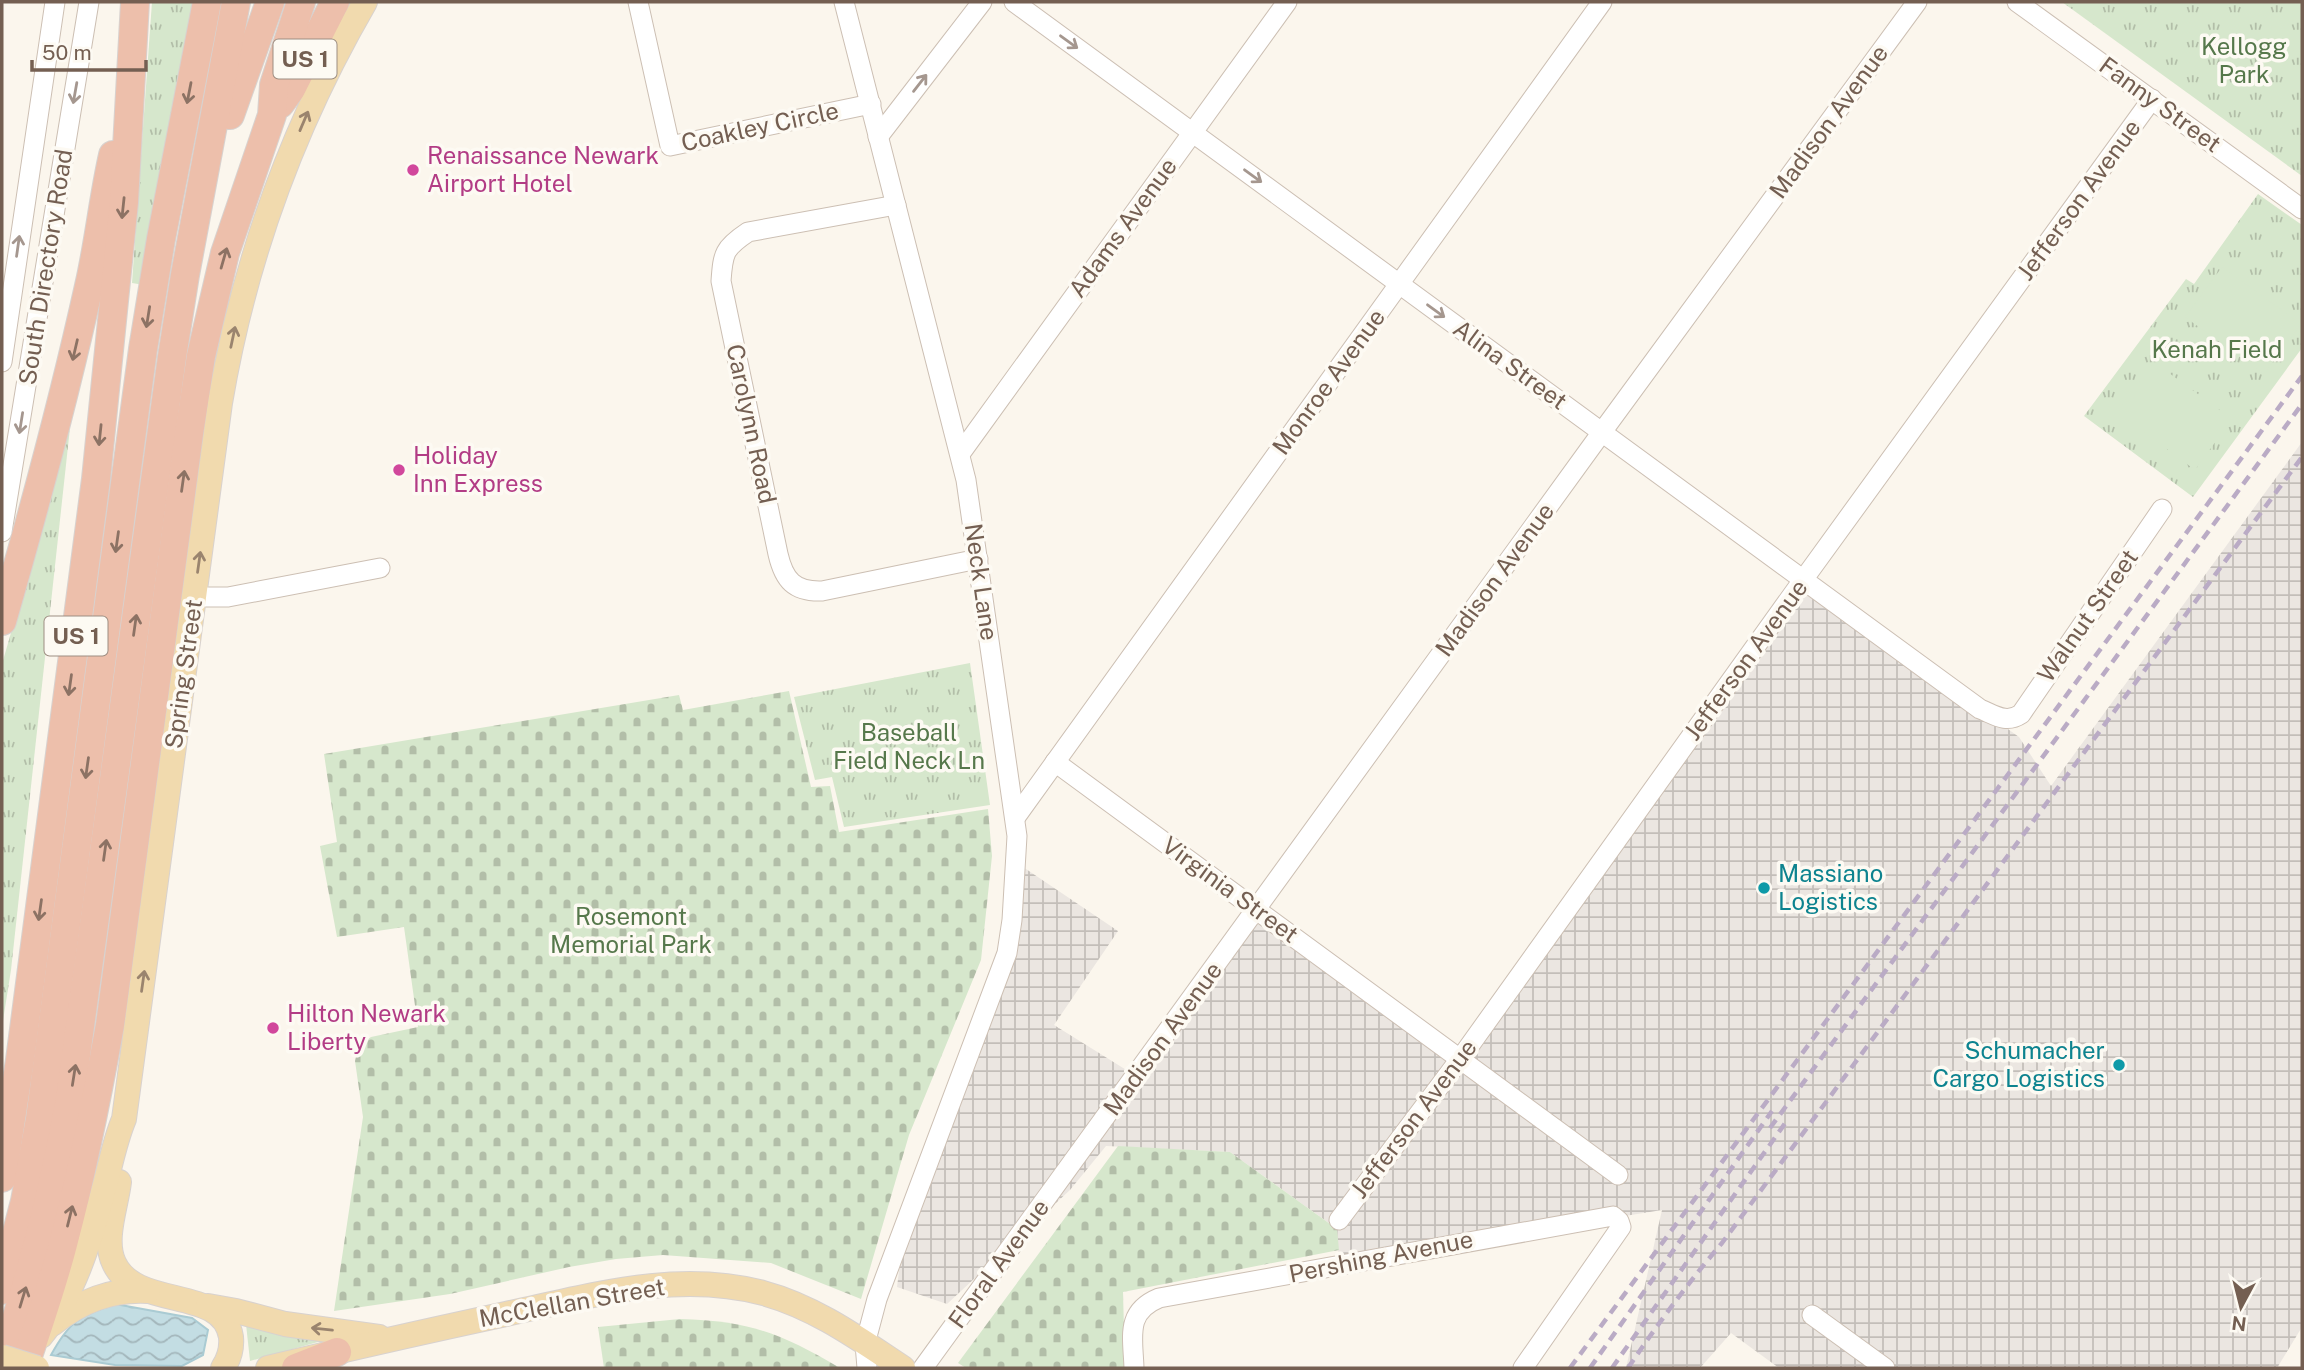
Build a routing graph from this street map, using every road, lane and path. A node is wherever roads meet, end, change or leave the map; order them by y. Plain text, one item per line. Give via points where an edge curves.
1 (55, 2) edge
2 (89, 2) edge
3 (135, 2) edge
4 (206, 2) edge
5 (236, 2) edge
6 (270, 2) edge
7 (301, 2) edge
8 (335, 2) edge
9 (365, 2) edge
10 (638, 2) edge
11 (844, 2) edge
12 (982, 2) edge
13 (1014, 2) edge
14 (1287, 2) edge
15 (1602, 2) edge
16 (1917, 2) edge
17 (2017, 2) edge
18 (129, 91) junction
19 (2152, 99) junction
20 (870, 104) junction
21 (272, 115) junction
22 (1193, 132) junction
23 (878, 137) junction
24 (896, 205) junction
25 (2302, 209) edge
26 (190, 248) junction
27 (1400, 284) junction
28 (2, 362) edge
29 (1602, 432) junction
30 (960, 454) junction
31 (2162, 509) dead end
32 (2, 532) edge
33 (978, 559) junction
34 (380, 568) dead end
35 (1803, 580) junction
36 (194, 597) junction
37 (2, 621) edge
38 (2010, 720) joint
39 (1055, 762) junction
40 (1015, 818) junction
41 (1256, 909) junction
42 (1460, 1059) junction
43 (124, 1119) junction
44 (1076, 1160) joint
45 (1618, 1175) dead end
46 (2, 1178) edge
47 (1339, 1220) dead end
48 (2, 1290) edge
49 (148, 1291) junction
50 (192, 1303) junction
51 (1812, 1315) dead end
52 (49, 1326) junction
53 (390, 1339) junction
54 (865, 1343) junction
55 (337, 1352) junction
56 (2, 1359) edge
57 (30, 1363) edge
58 (223, 1368) edge
59 (268, 1368) edge
60 (296, 1368) edge
61 (867, 1368) edge
62 (903, 1368) edge
63 (923, 1368) edge
64 (1134, 1368) edge
65 (1523, 1368) edge
66 (1885, 1368) edge

28 -> 1 street
2 -> 32 street, South Directory Road
3 - 18 highway, US 1
4 -> 48 highway via 143,349 40,1119
5 - 26 highway
6 - 26 highway via 230,113
7 - 21 highway via 274,85
8 - 21 highway, US 1 via 291,89
36 -> 9 main road, Spring Street via 225,375 250,267 307,113
10 - 20 street, Coakley Circle via 670,146
11 - 20 street, Neck Lane
23 -> 12 street
13 -> 22 street, Alina Street
14 - 22 street, Adams Avenue
15 - 27 street, Monroe Avenue
16 - 29 street, Madison Avenue
17 - 19 street, Fanny Street
18 -> 37 highway via 67,384
18 -> 46 highway, US 1 via 124,202 88,548
19 - 25 street, Fanny Street
19 - 35 street, Jefferson Avenue
20 - 23 street, Neck Lane
57 -> 21 highway, US 1 via 71,1215 110,1025 201,356 225,253
22 -> 27 street, Alina Street
22 - 30 street, Adams Avenue
23 - 24 street, Neck Lane
24 - 30 street, Neck Lane
24 - 33 street, Carolynn Road via 748,232 733,242 723,257 721,281 782,572 794,586 808,592
56 -> 26 highway via 41,1236 71,1098
27 -> 29 street, Alina Street
27 - 39 street, Monroe Avenue
29 - 35 street, Alina Street
29 - 41 street, Madison Avenue
30 - 33 street, Neck Lane
31 - 38 street, Walnut Street via 2021,714
33 - 40 street, Neck Lane
34 - 36 street via 228,597
35 - 38 street, Alina Street via 1980,709
35 - 42 street, Jefferson Avenue
43 -> 36 main road, Spring Street
39 - 40 street
39 - 41 street, Virginia Street
40 - 54 street, Neck Lane via 1014,895 1007,953 877,1299
41 - 42 street, Virginia Street
41 - 44 street, Madison Avenue
42 - 45 street, Virginia Street
42 - 47 street, Jefferson Avenue
43 - 49 main road via 111,1255 125,1278
43 - 52 main road, Spring Street via 84,1254
44 - 63 street, Floral Avenue
49 - 50 main road
49 - 52 main road via 98,1297
53 -> 50 main road via 285,1324
50 - 58 main road via 218,1313 227,1322 231,1348
51 - 66 street
52 - 57 main road, Spring Street
53 - 54 main road, McClellan Street via 595,1295 680,1284 731,1287 780,1298
53 - 55 main road, McClellan Street
54 - 61 street, Neck Lane
54 - 62 main road, McClellan Street
55 - 59 main road, McClellan Street
55 - 60 highway
56 - 57 main road, bridge
64 - 65 street, Pershing Avenue via 1133,1325 1146,1303 1159,1298 1613,1216 1621,1227

